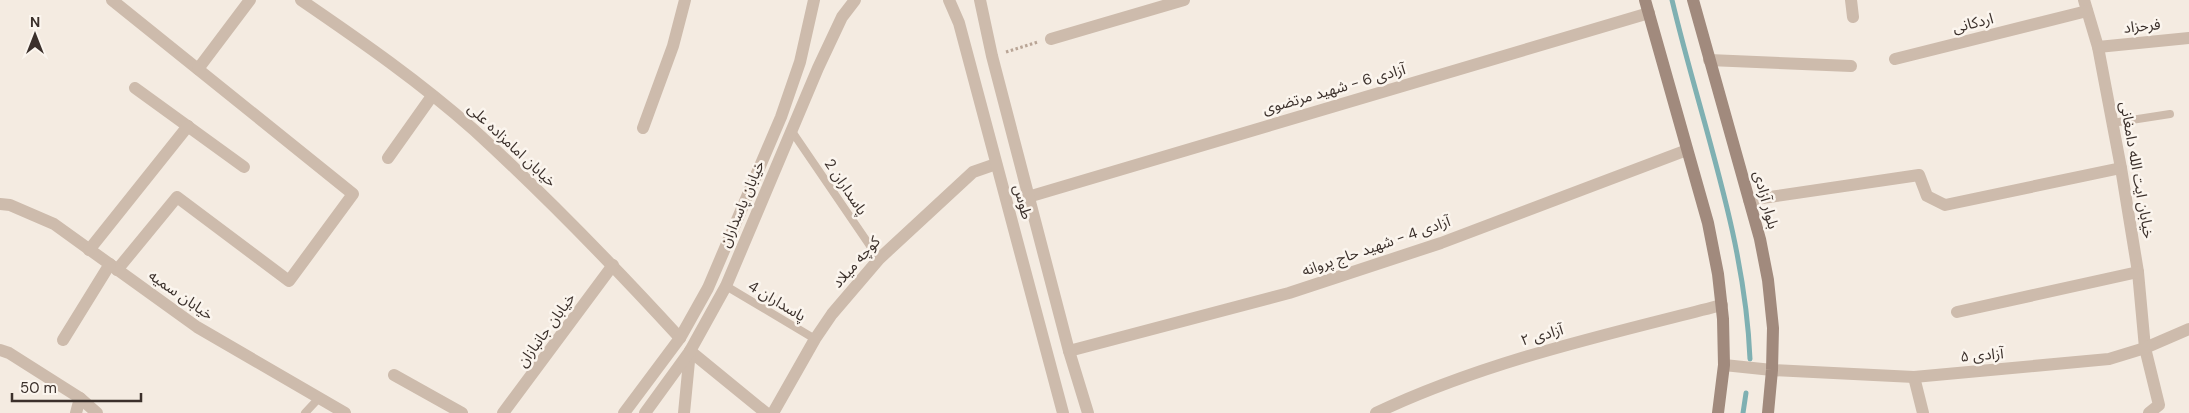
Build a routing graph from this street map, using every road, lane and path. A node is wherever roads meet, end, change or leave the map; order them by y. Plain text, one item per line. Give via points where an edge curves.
1 (112, 0) edge
2 (250, 0) edge
3 (301, 0) edge
4 (684, 0) edge
5 (814, 0) edge
6 (855, 0) edge
7 (949, 0) edge
8 (980, 0) edge
9 (1184, 0) edge
10 (1645, 0) edge
11 (1693, 0) edge
12 (1851, 0) edge
13 (2086, 5) edge
14 (1649, 13) junction
15 (1853, 17) dead end
16 (2189, 38) edge
17 (1051, 39) joint
18 (2098, 47) junction
19 (992, 56) junction
20 (1895, 59) dead end
21 (1709, 60) junction
22 (1851, 66) dead end
23 (198, 69) junction
24 (135, 88) dead end
25 (432, 96) junction
26 (2170, 114) dead end
27 (2112, 123) junction
28 (188, 126) junction
29 (643, 128) dead end
30 (791, 130) junction
31 (1688, 150) junction
32 (388, 158) dead end
33 (996, 164) junction
34 (244, 167) dead end
35 (2121, 168) junction
36 (1028, 197) junction
37 (1749, 200) junction
38 (0, 204) edge
39 (89, 250) junction
40 (879, 259) junction
41 (613, 265) junction
42 (113, 267) junction
43 (2138, 272) junction
44 (726, 286) junction
45 (1722, 305) junction
46 (1956, 312) dead end
47 (2189, 328) edge
48 (680, 338) junction
49 (815, 339) junction
50 (63, 340) dead end
51 (2144, 348) junction
52 (0, 350) edge
53 (690, 351) junction
54 (1069, 351) junction
55 (1724, 365) junction
56 (1772, 370) junction
57 (394, 375) dead end
58 (1914, 377) junction
59 (80, 398) junction
60 (319, 398) junction
61 (76, 413) edge
62 (97, 413) edge
63 (305, 413) edge
64 (345, 413) edge
65 (462, 413) edge
66 (504, 413) edge
67 (624, 413) edge
68 (645, 413) edge
69 (684, 413) edge
70 (766, 413) edge
71 (773, 413) edge
72 (1062, 413) edge
73 (1088, 413) edge
74 (1376, 413) edge
75 (1718, 413) edge
76 (1768, 413) edge
77 (1923, 413) edge
78 (2149, 413) edge

1 - 23 street
2 - 23 street
3 - 25 street, خیابان امامزاده علی via 387,59
4 - 29 street via 673,46
5 - 48 street, خیابان پاسداران via 800,62 781,117 708,288
6 - 30 street, خیابان پاسداران via 842,17
7 - 33 street, طوس via 959,23
8 - 19 street, طوس
9 - 17 street
10 - 14 main road
11 - 21 main road, بلوار آزادی
12 - 15 street
13 - 18 street, خیابان ایت الله دامغانی
13 - 20 street, اردکانی
14 - 31 main road
14 - 36 street, آزادی 6 - شهید مرتضوی
16 - 18 street, فرحزاد
17 - 19 path
18 - 27 street, خیابان ایت الله دامغانی
19 - 36 street, طوس
21 - 22 street
21 - 37 main road, بلوار آزادی
23 - 42 street via 353,194 289,281 177,197
24 - 28 street
25 - 32 street
25 - 41 street, خیابان امامزاده علی via 473,130
26 - 27 lane
27 - 35 street, خیابان ایت الله دامغانی
28 - 34 street
28 - 39 street
30 - 40 lane, پاسداران 2
30 - 44 street, خیابان پاسداران
31 - 45 main road via 1708,223
31 - 54 street, آزادی 4 - شهید حاج پروانه via 1441,243 1289,293
33 - 40 street, کوچه میلاد via 973,172
33 - 72 street, طوس
35 - 37 street via 1945,205 1927,196 1919,175
35 - 43 street, خیابان ایت الله دامغانی
36 - 54 street, طوس
37 - 56 main road, بلوار آزادی via 1768,280 1773,328
38 - 39 street, خیابان سمیه via 10,205 54,224
39 - 42 street, خیابان سمیه
40 - 49 street, کوچه میلاد
41 - 48 street, خیابان امامزاده علی
41 - 66 street, خیابان جانبازان
42 - 50 street
42 - 60 street, خیابان سمیه via 197,327
43 - 46 street
43 - 51 street, خیابان ایت الله دامغانی
44 - 49 lane, پاسداران 4
44 - 53 street, خیابان پاسداران
45 - 55 main road
45 - 74 street, آزادی ۲ via 1548,349 1426,390
47 - 51 street, آزادی ۵
48 - 67 street, خیابان پاسداران
49 - 71 street, کوچه میلاد
51 - 58 street, آزادی ۵ via 2109,359
51 - 78 street, خیابان ایت الله دامغانی via 2159,405
52 - 59 street
53 - 68 street, خیابان پاسداران
53 - 69 street
53 - 70 street
54 - 73 street, طوس
55 - 56 street, آزادی ۵
55 - 75 main road
56 - 58 street, آزادی ۵
56 - 76 main road, بلوار آزادی
57 - 65 street
58 - 77 street
59 - 61 street
59 - 62 street
60 - 63 lane
60 - 64 street, خیابان سمیه

